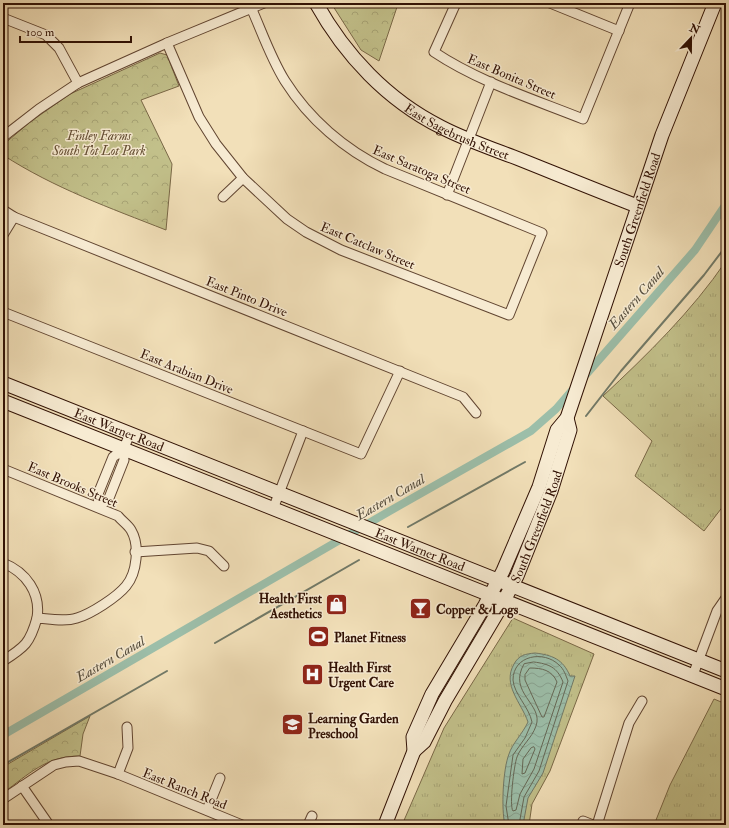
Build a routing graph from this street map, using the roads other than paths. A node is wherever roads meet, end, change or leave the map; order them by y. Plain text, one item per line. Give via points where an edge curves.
1 (264, 3) edge
2 (316, 3) edge
3 (456, 3) edge
4 (550, 3) edge
5 (630, 3) edge
6 (715, 3) edge
7 (250, 6) edge
8 (3, 18) edge
9 (619, 31) junction
10 (167, 43) junction
11 (492, 82) junction
12 (78, 83) junction
13 (4, 134) edge
14 (469, 139) junction
15 (243, 178) junction
16 (447, 194) junction
17 (223, 197) dead end
18 (637, 206) junction
19 (3, 210) edge
20 (14, 217) junction
21 (542, 233) joint
22 (3, 235) edge
23 (3, 312) edge
24 (400, 371) junction
25 (3, 383) edge
26 (3, 401) edge
27 (476, 413) dead end
28 (566, 418) junction
29 (303, 431) junction
30 (130, 434) junction
31 (123, 450) junction
32 (3, 469) edge
33 (279, 493) junction
34 (99, 507) junction
35 (273, 509) junction
36 (135, 552) junction
37 (3, 563) edge
38 (224, 566) dead end
39 (498, 580) junction
40 (512, 586) junction
41 (490, 596) junction
42 (726, 598) edge
43 (504, 601) junction
44 (37, 618) junction
45 (699, 660) junction
46 (3, 661) edge
47 (726, 671) edge
48 (693, 675) junction
49 (726, 689) edge
50 (642, 701) dead end
51 (127, 727) dead end
52 (414, 751) junction
53 (118, 774) junction
54 (220, 778) dead end
55 (22, 786) junction
56 (3, 799) edge
57 (207, 810) junction
58 (583, 821) dead end
59 (49, 825) edge
60 (242, 825) edge
61 (385, 825) edge
62 (593, 825) edge
63 (597, 825) edge

1 - 7 street
2 - 14 main road, East Sagebrush Street via 339,40 373,79 421,115
3 - 11 street, East Bonita Street via 434,52 454,65
4 - 9 street
5 - 9 street
6 - 18 main road, South Greenfield Road via 662,135
7 - 10 street
7 - 16 street, East Saratoga Street via 286,82 309,113 346,146 365,159
8 - 12 street via 46,35 59,48
9 - 11 street, East Bonita Street via 583,119
10 - 12 street
10 - 15 street, East Catclaw Street via 199,117 216,144
11 - 14 street
12 - 13 street
14 - 16 street
14 - 18 main road, East Sagebrush Street
15 - 17 street
15 - 21 street, East Catclaw Street via 287,219 323,241 509,316
16 - 21 street, East Saratoga Street
18 - 28 main road, South Greenfield Road
19 - 20 street, East Pinto Drive
20 - 22 street
20 - 24 street, East Pinto Drive
23 - 29 street, East Arabian Drive
24 - 27 street, East Pinto Drive via 463,397
24 - 29 street, East Arabian Drive via 361,454
25 - 30 main road, East Warner Road
26 - 31 main road, East Warner Road
28 - 39 main road, South Greenfield Road via 557,430 539,487
28 - 40 main road, South Greenfield Road via 570,430 551,491
29 - 33 street
30 - 31 street
30 - 33 main road, East Warner Road
31 - 34 street via 113,457 98,494
31 - 35 main road, East Warner Road
32 - 34 street, East Brooks Street
33 - 35 street
33 - 39 main road, East Warner Road
34 - 36 street, East Brooks Street via 118,516 131,530
35 - 41 main road, East Warner Road
36 - 38 street via 197,548 209,551
36 - 44 street, East Brooks Street via 135,568 126,586 107,602 77,618
37 - 44 street via 27,579 36,593 39,606
39 - 40 main road, East Warner Road
39 - 41 main road, South Greenfield Road
40 - 43 main road, South Greenfield Road
40 - 45 main road, East Warner Road
41 - 43 main road, East Warner Road
41 - 52 main road, South Greenfield Road via 432,694 413,736
42 - 45 street via 717,611
43 - 48 main road, East Warner Road
43 - 52 main road, South Greenfield Road via 424,742
44 - 46 street via 33,632 24,647
45 - 47 main road, East Warner Road
45 - 48 street
48 - 49 main road, East Warner Road
50 - 63 street via 629,724
51 - 53 street via 128,748
52 - 61 main road, South Greenfield Road
53 - 55 street, East Ranch Road via 79,761 66,762 54,765
53 - 57 street, East Ranch Road
54 - 57 street
55 - 56 street, East Ranch Road
55 - 59 street
57 - 60 street, East Ranch Road
58 - 62 street

